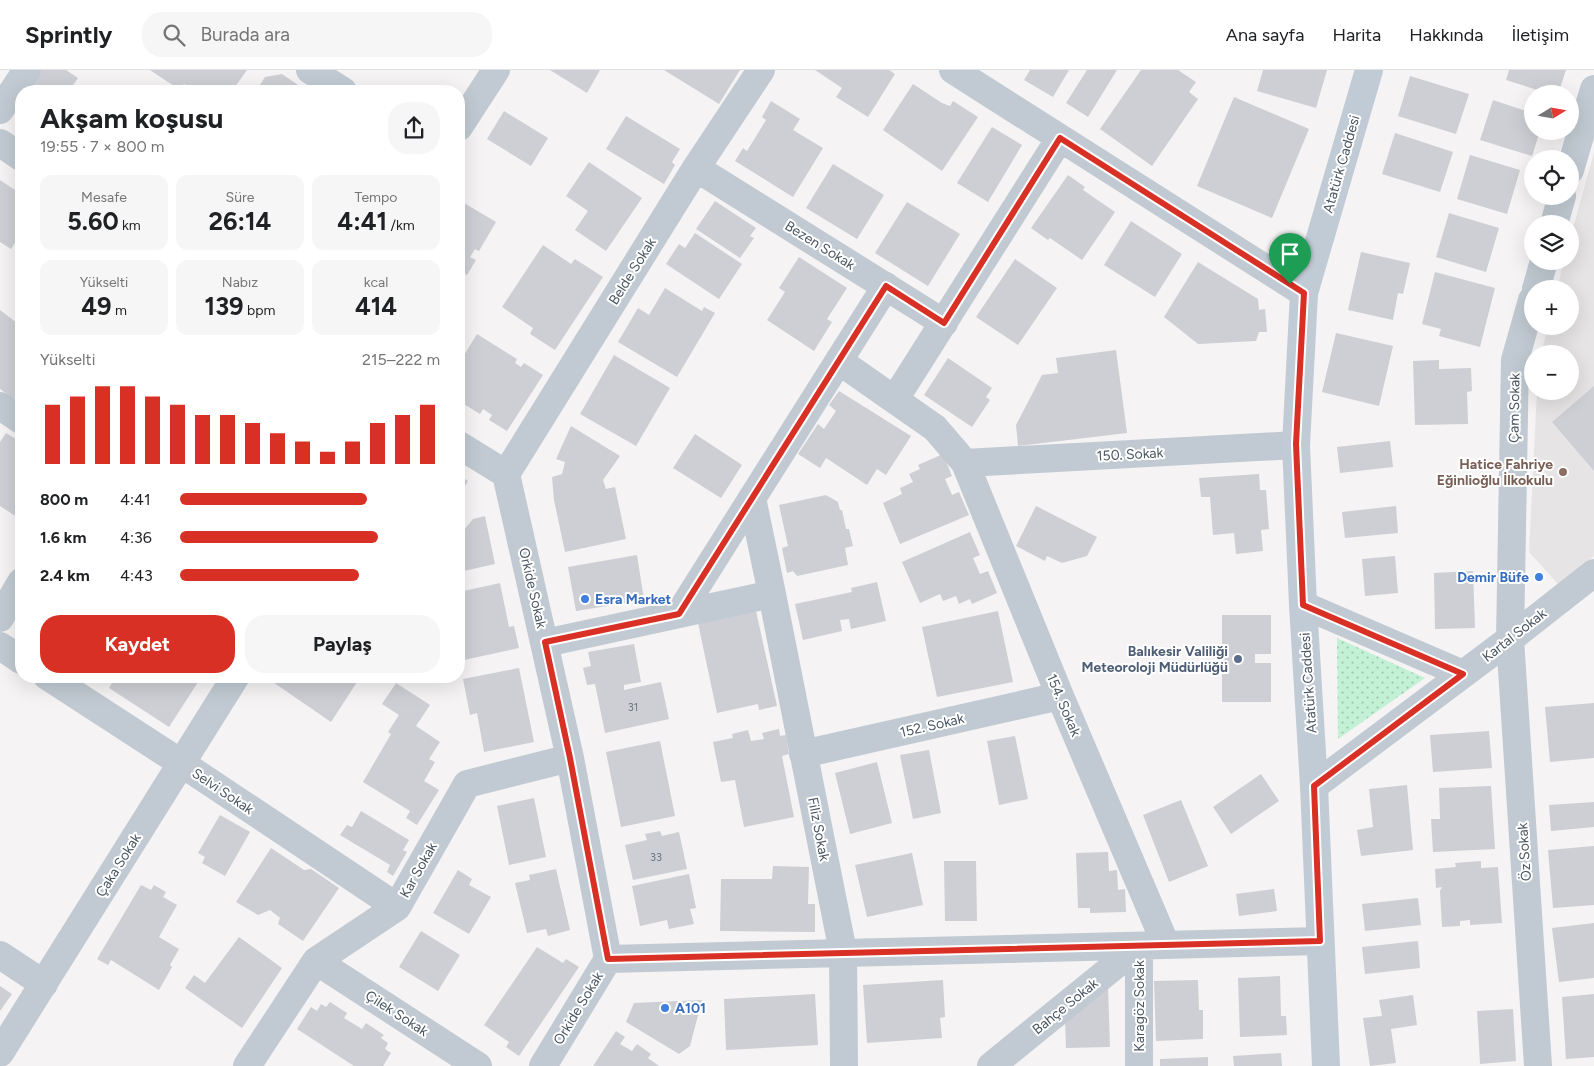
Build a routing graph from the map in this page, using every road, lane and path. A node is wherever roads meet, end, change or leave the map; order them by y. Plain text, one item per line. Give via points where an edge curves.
1 (27, 70) edge
2 (310, 70) edge
3 (496, 70) edge
4 (761, 70) edge
5 (953, 70) edge
6 (1369, 70) edge
7 (17, 85) edge
8 (334, 85) edge
9 (15, 88) edge
10 (1592, 102) edge
11 (0, 110) edge
12 (465, 118) edge
13 (1060, 138) junction
14 (0, 142) edge
15 (1576, 150) edge
16 (15, 153) edge
17 (696, 168) junction
18 (886, 286) junction
19 (1304, 293) junction
20 (944, 323) junction
21 (1524, 328) edge
22 (839, 361) junction
23 (895, 399) junction
24 (0, 406) edge
25 (15, 416) edge
26 (1296, 444) junction
27 (465, 449) edge
28 (965, 462) junction
29 (506, 474) junction
30 (752, 498) junction
31 (1594, 573) edge
32 (15, 592) edge
33 (772, 594) junction
34 (1303, 605) junction
35 (679, 614) junction
36 (0, 618) edge
37 (1510, 639) junction
38 (545, 642) junction
39 (0, 646) edge
40 (15, 656) edge
41 (1463, 674) junction
42 (58, 683) edge
43 (232, 683) edge
44 (1060, 696) junction
45 (804, 754) junction
46 (570, 758) junction
47 (181, 763) junction
48 (1314, 786) junction
49 (397, 907) junction
50 (1320, 941) junction
51 (1166, 945) junction
52 (1139, 946) junction
53 (843, 952) junction
54 (0, 955) edge
55 (608, 959) junction
56 (316, 961) junction
57 (44, 984) junction
58 (0, 1053) edge
59 (247, 1066) edge
60 (478, 1066) edge
61 (543, 1066) edge
62 (844, 1066) edge
63 (991, 1066) edge
64 (1139, 1066) edge
65 (1326, 1066) edge
66 (1538, 1066) edge

1 - 7 street
2 - 8 street
3 - 12 street
4 - 17 street, Belde Sokak
5 - 13 street
6 - 19 main road, Atatürk Caddesi
9 - 11 street
10 - 15 street
13 - 19 street
13 - 20 street
14 - 16 street
17 - 18 street, Bezen Sokak
17 - 29 street, Belde Sokak
18 - 20 street, Bezen Sokak
18 - 22 street
19 - 26 main road, Atatürk Caddesi
20 - 23 street
21 - 37 street, Çam Sokak via 1515,360
22 - 23 street, 154. Sokak
22 - 30 street
23 - 28 street, 154. Sokak via 936,428
24 - 25 street
26 - 28 street, 150. Sokak
26 - 34 main road, Atatürk Caddesi
27 - 29 street
28 - 44 street, 154. Sokak
29 - 38 street, Orkide Sokak
30 - 33 street, Filiz Sokak
30 - 35 street
31 - 37 street, Kartal Sokak
32 - 36 street
33 - 35 street
33 - 45 street, Filiz Sokak
34 - 41 street
34 - 48 main road, Atatürk Caddesi
35 - 38 street
37 - 41 street, Kartal Sokak
37 - 66 street, Öz Sokak
38 - 46 street, Orkide Sokak
39 - 40 street
41 - 48 street, Kartal Sokak
42 - 47 street, Selvi Sokak
43 - 47 street, Çaka Sokak
44 - 45 street, 152. Sokak
44 - 51 street, 154. Sokak
45 - 53 street, Filiz Sokak
46 - 49 street, Kar Sokak via 467,784
46 - 55 street, Orkide Sokak
47 - 49 street, Selvi Sokak
47 - 57 street, Çaka Sokak
48 - 50 main road, Atatürk Caddesi
49 - 56 street, Kar Sokak
50 - 51 street
50 - 65 main road, Atatürk Caddesi
51 - 52 street
52 - 53 street
52 - 63 street, Bahçe Sokak
52 - 64 street, Karagöz Sokak
53 - 55 street
53 - 62 street, Filiz Sokak
54 - 57 street
55 - 61 street, Orkide Sokak
56 - 59 street, Kar Sokak
56 - 60 street, Çilek Sokak
57 - 58 street, Çaka Sokak

